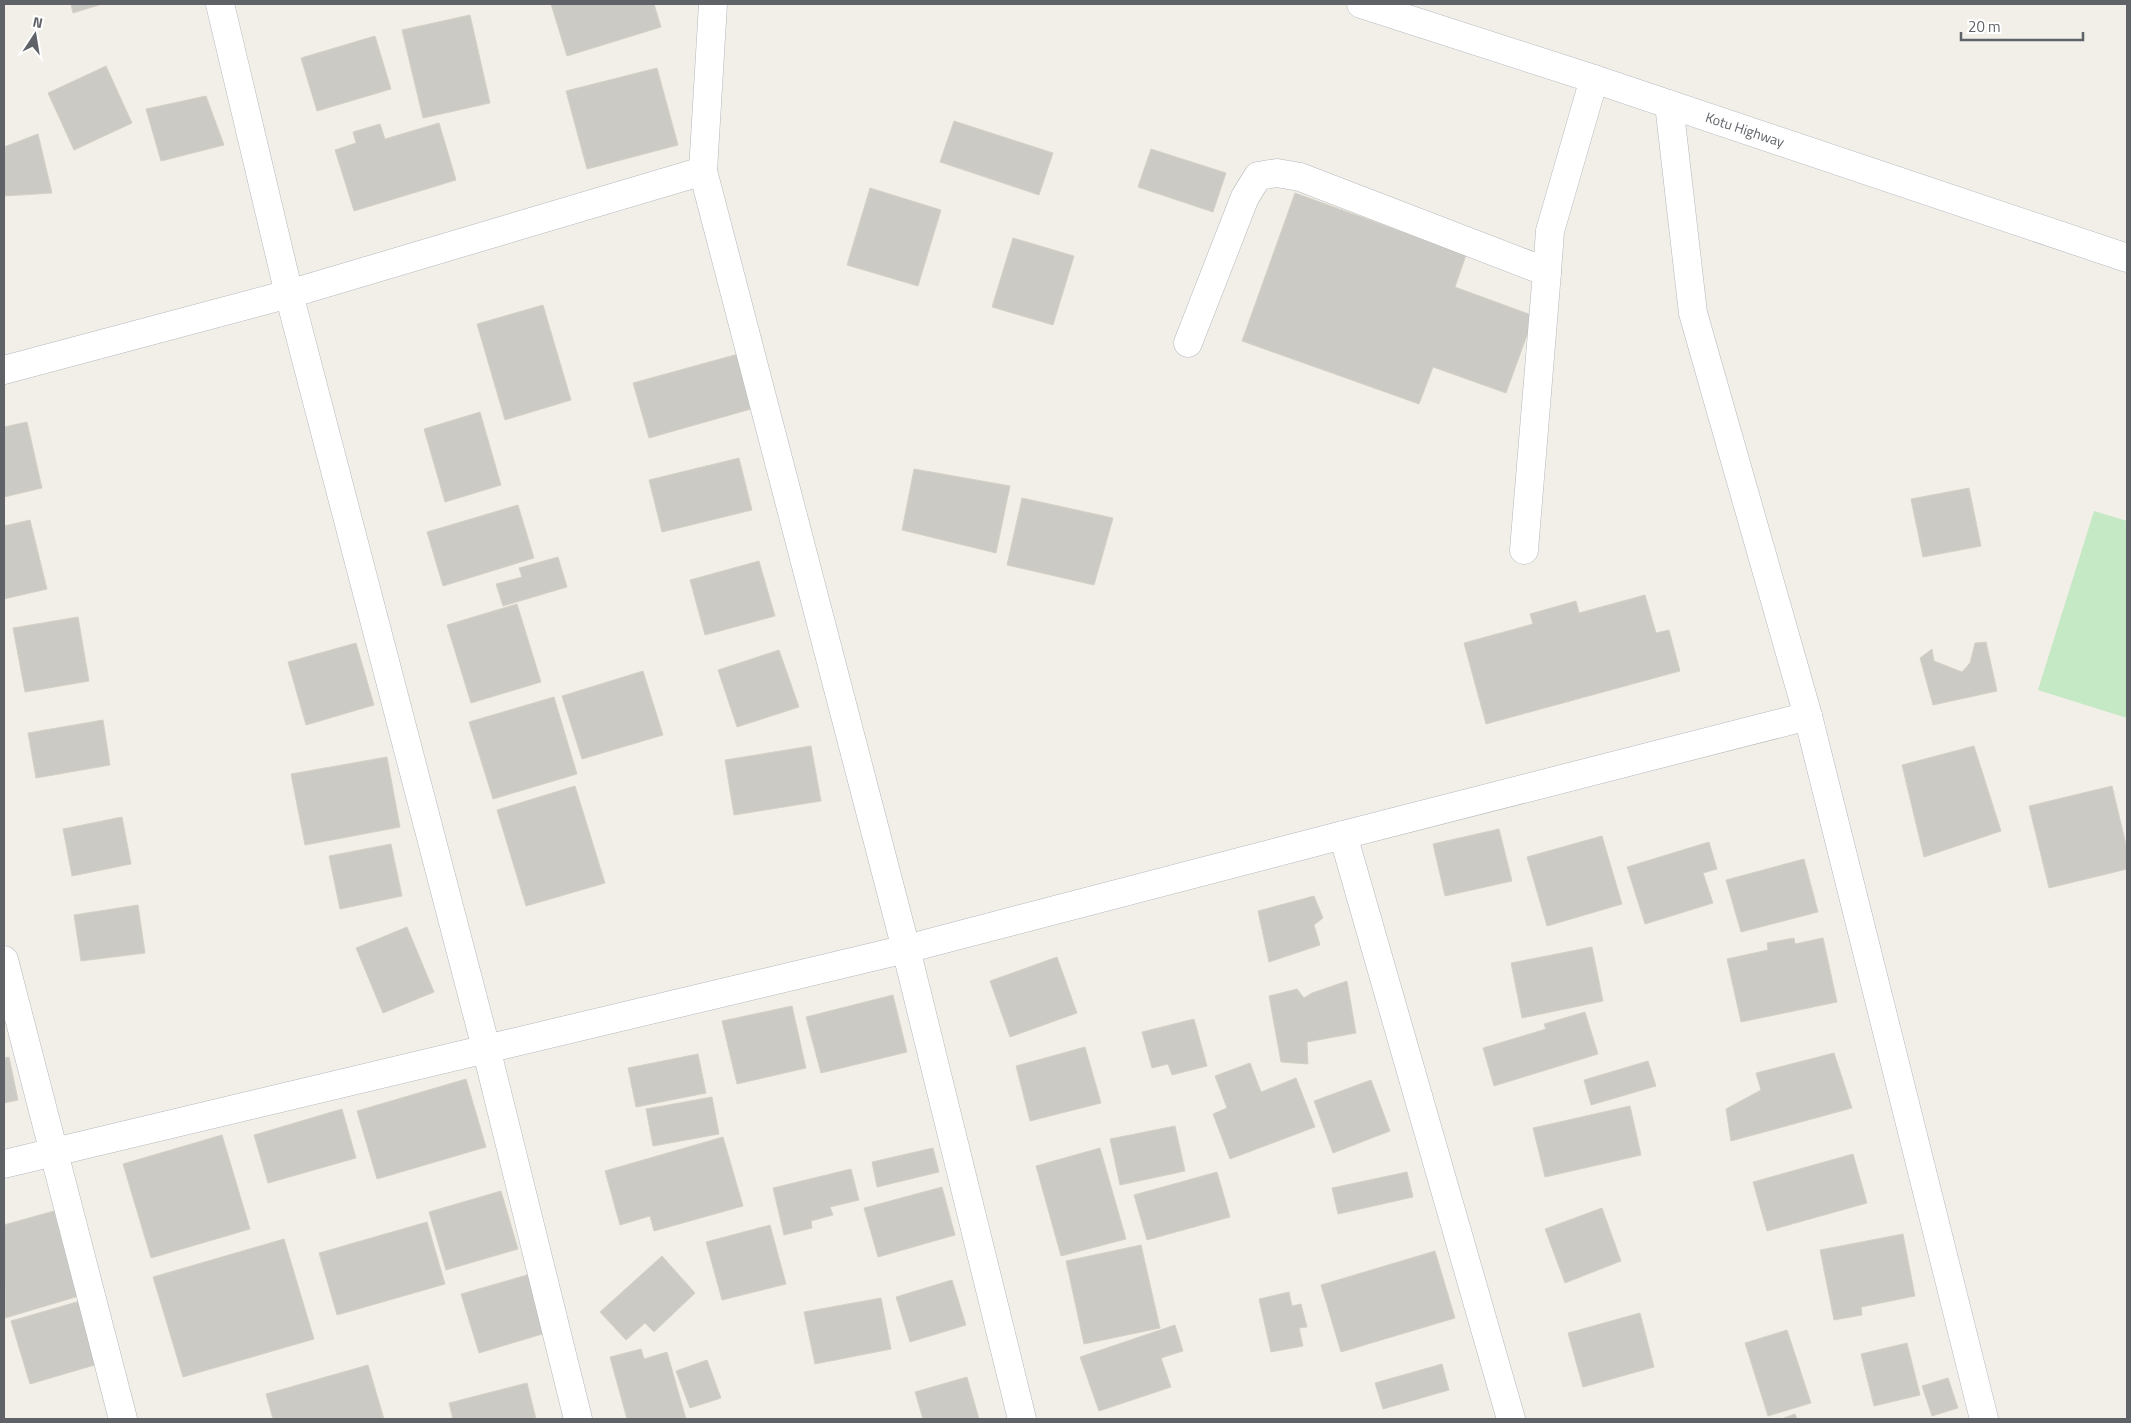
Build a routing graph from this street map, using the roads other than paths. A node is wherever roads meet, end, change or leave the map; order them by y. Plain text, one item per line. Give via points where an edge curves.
1 (220, 4) edge
2 (713, 4) edge
3 (1361, 4) edge
4 (1594, 79) junction
5 (1669, 104) junction
6 (703, 172) junction
7 (2127, 258) edge
8 (1547, 272) junction
9 (289, 294) junction
10 (1188, 343) dead end
11 (4, 370) edge
12 (1524, 550) dead end
13 (1808, 716) junction
14 (1343, 835) junction
15 (906, 949) junction
16 (4, 960) edge
17 (486, 1048) junction
18 (52, 1153) junction
19 (4, 1164) edge
20 (122, 1419) edge
21 (578, 1419) edge
22 (1022, 1419) edge
23 (1510, 1419) edge
24 (1984, 1419) edge

1 - 9 street
2 - 6 street
3 - 4 street, Kotu Highway
4 - 5 street, Kotu Highway
4 - 8 street via 1550,231
5 - 7 street, Kotu Highway
5 - 13 street via 1693,313
6 - 9 street
6 - 15 street
8 - 10 street via 1300,178 1276,173 1258,176 1245,197
8 - 12 street
9 - 11 street
9 - 17 street
13 - 14 street
13 - 24 street
14 - 15 street
14 - 23 street
15 - 17 street
15 - 22 street
16 - 18 street
17 - 18 street
17 - 21 street
18 - 19 street
18 - 20 street

